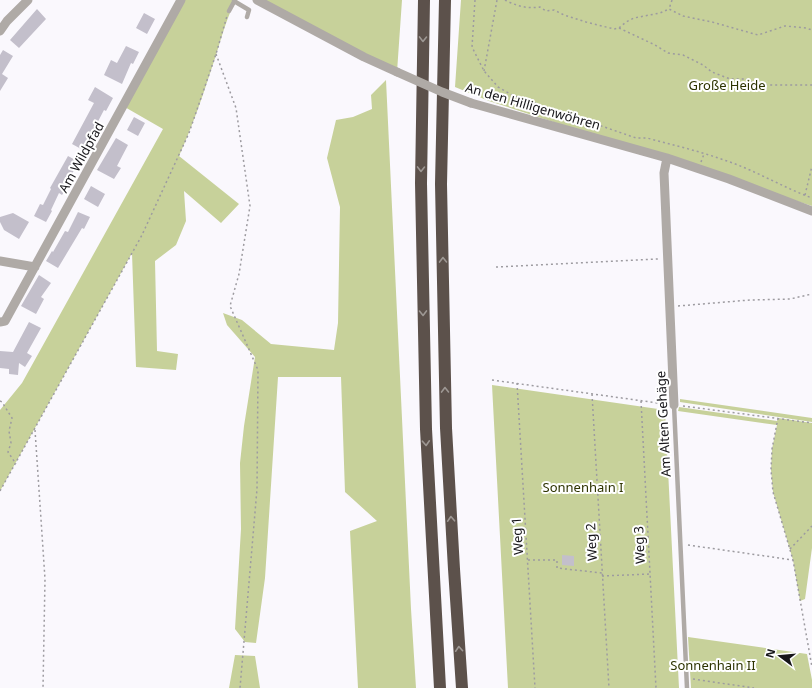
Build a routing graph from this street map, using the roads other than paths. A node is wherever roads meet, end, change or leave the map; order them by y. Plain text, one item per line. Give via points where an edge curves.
1 (28, 0) edge
2 (181, 0) edge
3 (235, 0) edge
4 (257, 0) edge
5 (424, 0) edge
6 (445, 0) edge
7 (229, 11) road end
8 (247, 17) dead end
9 (4, 18) edge
10 (0, 31) edge
11 (667, 158) junction
12 (812, 211) edge
13 (0, 261) edge
14 (35, 267) junction
15 (0, 322) edge
16 (674, 405) joint
17 (440, 688) edge
18 (462, 688) edge
19 (687, 688) edge

1 - 9 street
2 - 14 street, Am Wildpfad
3 - 7 lane
3 - 8 lane via 249,10
4 - 11 street, An den Hilligenwöhren, bridge via 364,57 442,92 471,103
5 -> 17 highway via 421,183 426,430
18 -> 6 highway via 446,428 441,184
9 - 10 street
11 - 12 street, An den Hilligenwöhren
11 - 16 street, Am Alten Gehäge via 664,173
13 - 14 street
14 - 15 street, Am Wildpfad via 5,321
16 - 19 lane, Am Alten Gehäge

